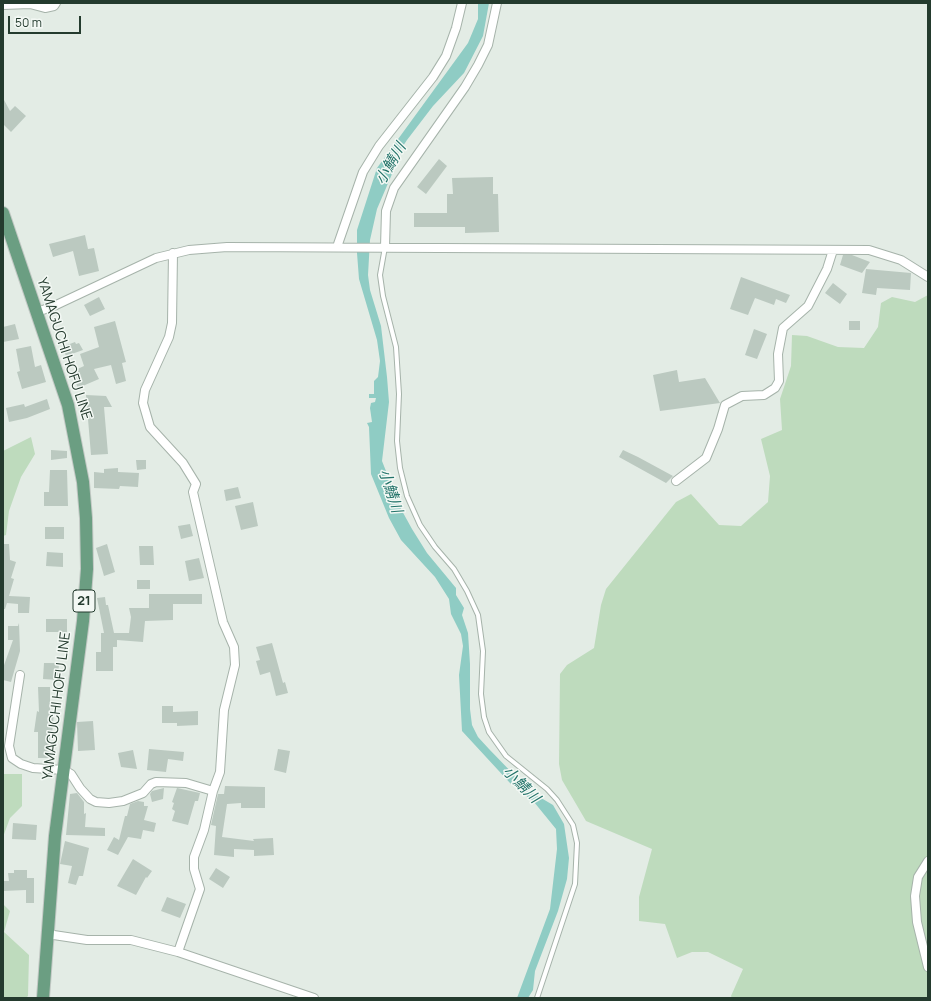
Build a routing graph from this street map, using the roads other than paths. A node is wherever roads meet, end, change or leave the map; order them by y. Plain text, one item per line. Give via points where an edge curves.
1 (56, 3) edge
2 (462, 3) edge
3 (497, 3) edge
4 (3, 5) edge
5 (3, 213) edge
6 (341, 247) junction
7 (382, 247) junction
8 (833, 250) junction
9 (173, 254) junction
10 (928, 277) edge
11 (37, 312) junction
12 (676, 481) dead end
13 (20, 675) dead end
14 (64, 770) junction
15 (213, 791) junction
16 (928, 861) edge
17 (48, 934) junction
18 (178, 952) junction
19 (928, 967) edge
20 (43, 998) edge
21 (314, 998) edge
22 (537, 998) edge

1 - 4 street via 45,8 30,4
2 - 6 street via 446,56 433,77 379,146 363,172
3 - 7 street via 488,45 478,65 394,188 386,210
5 - 11 main road, YAMAGUCHI HOFU LINE / 21
6 - 7 street
6 - 9 street via 227,247
7 - 8 street
7 - 22 lane via 380,275 396,347 399,394 396,441 405,489 420,525 434,547 454,569 478,615 482,638 481,694 489,732 506,756 547,789 574,825 576,884
8 - 10 street via 869,250 901,260
8 - 12 street via 827,269 808,306 783,328 778,354 779,381 775,388 764,395 742,396 725,405 706,458
9 - 11 street via 156,258
9 - 15 street via 172,323 169,337 144,390 143,403 150,427 183,463 196,484 193,492 216,595 223,622 234,647 235,665 224,710 220,772
11 - 14 main road, YAMAGUCHI HOFU LINE / 21 via 68,405 83,482 86,518 87,569 83,621
13 - 14 street via 9,752 12,758 21,764 33,768
14 - 15 street via 71,774 90,799 96,802 123,801 143,794 156,782 186,783
14 - 17 main road, YAMAGUCHI HOFU LINE / 21 via 55,836
15 - 18 street via 204,830 194,857 194,869 200,889
16 - 19 street via 918,876 915,896 917,922
17 - 18 street via 87,940 131,940
17 - 20 main road, YAMAGUCHI HOFU LINE / 21
18 - 21 street

